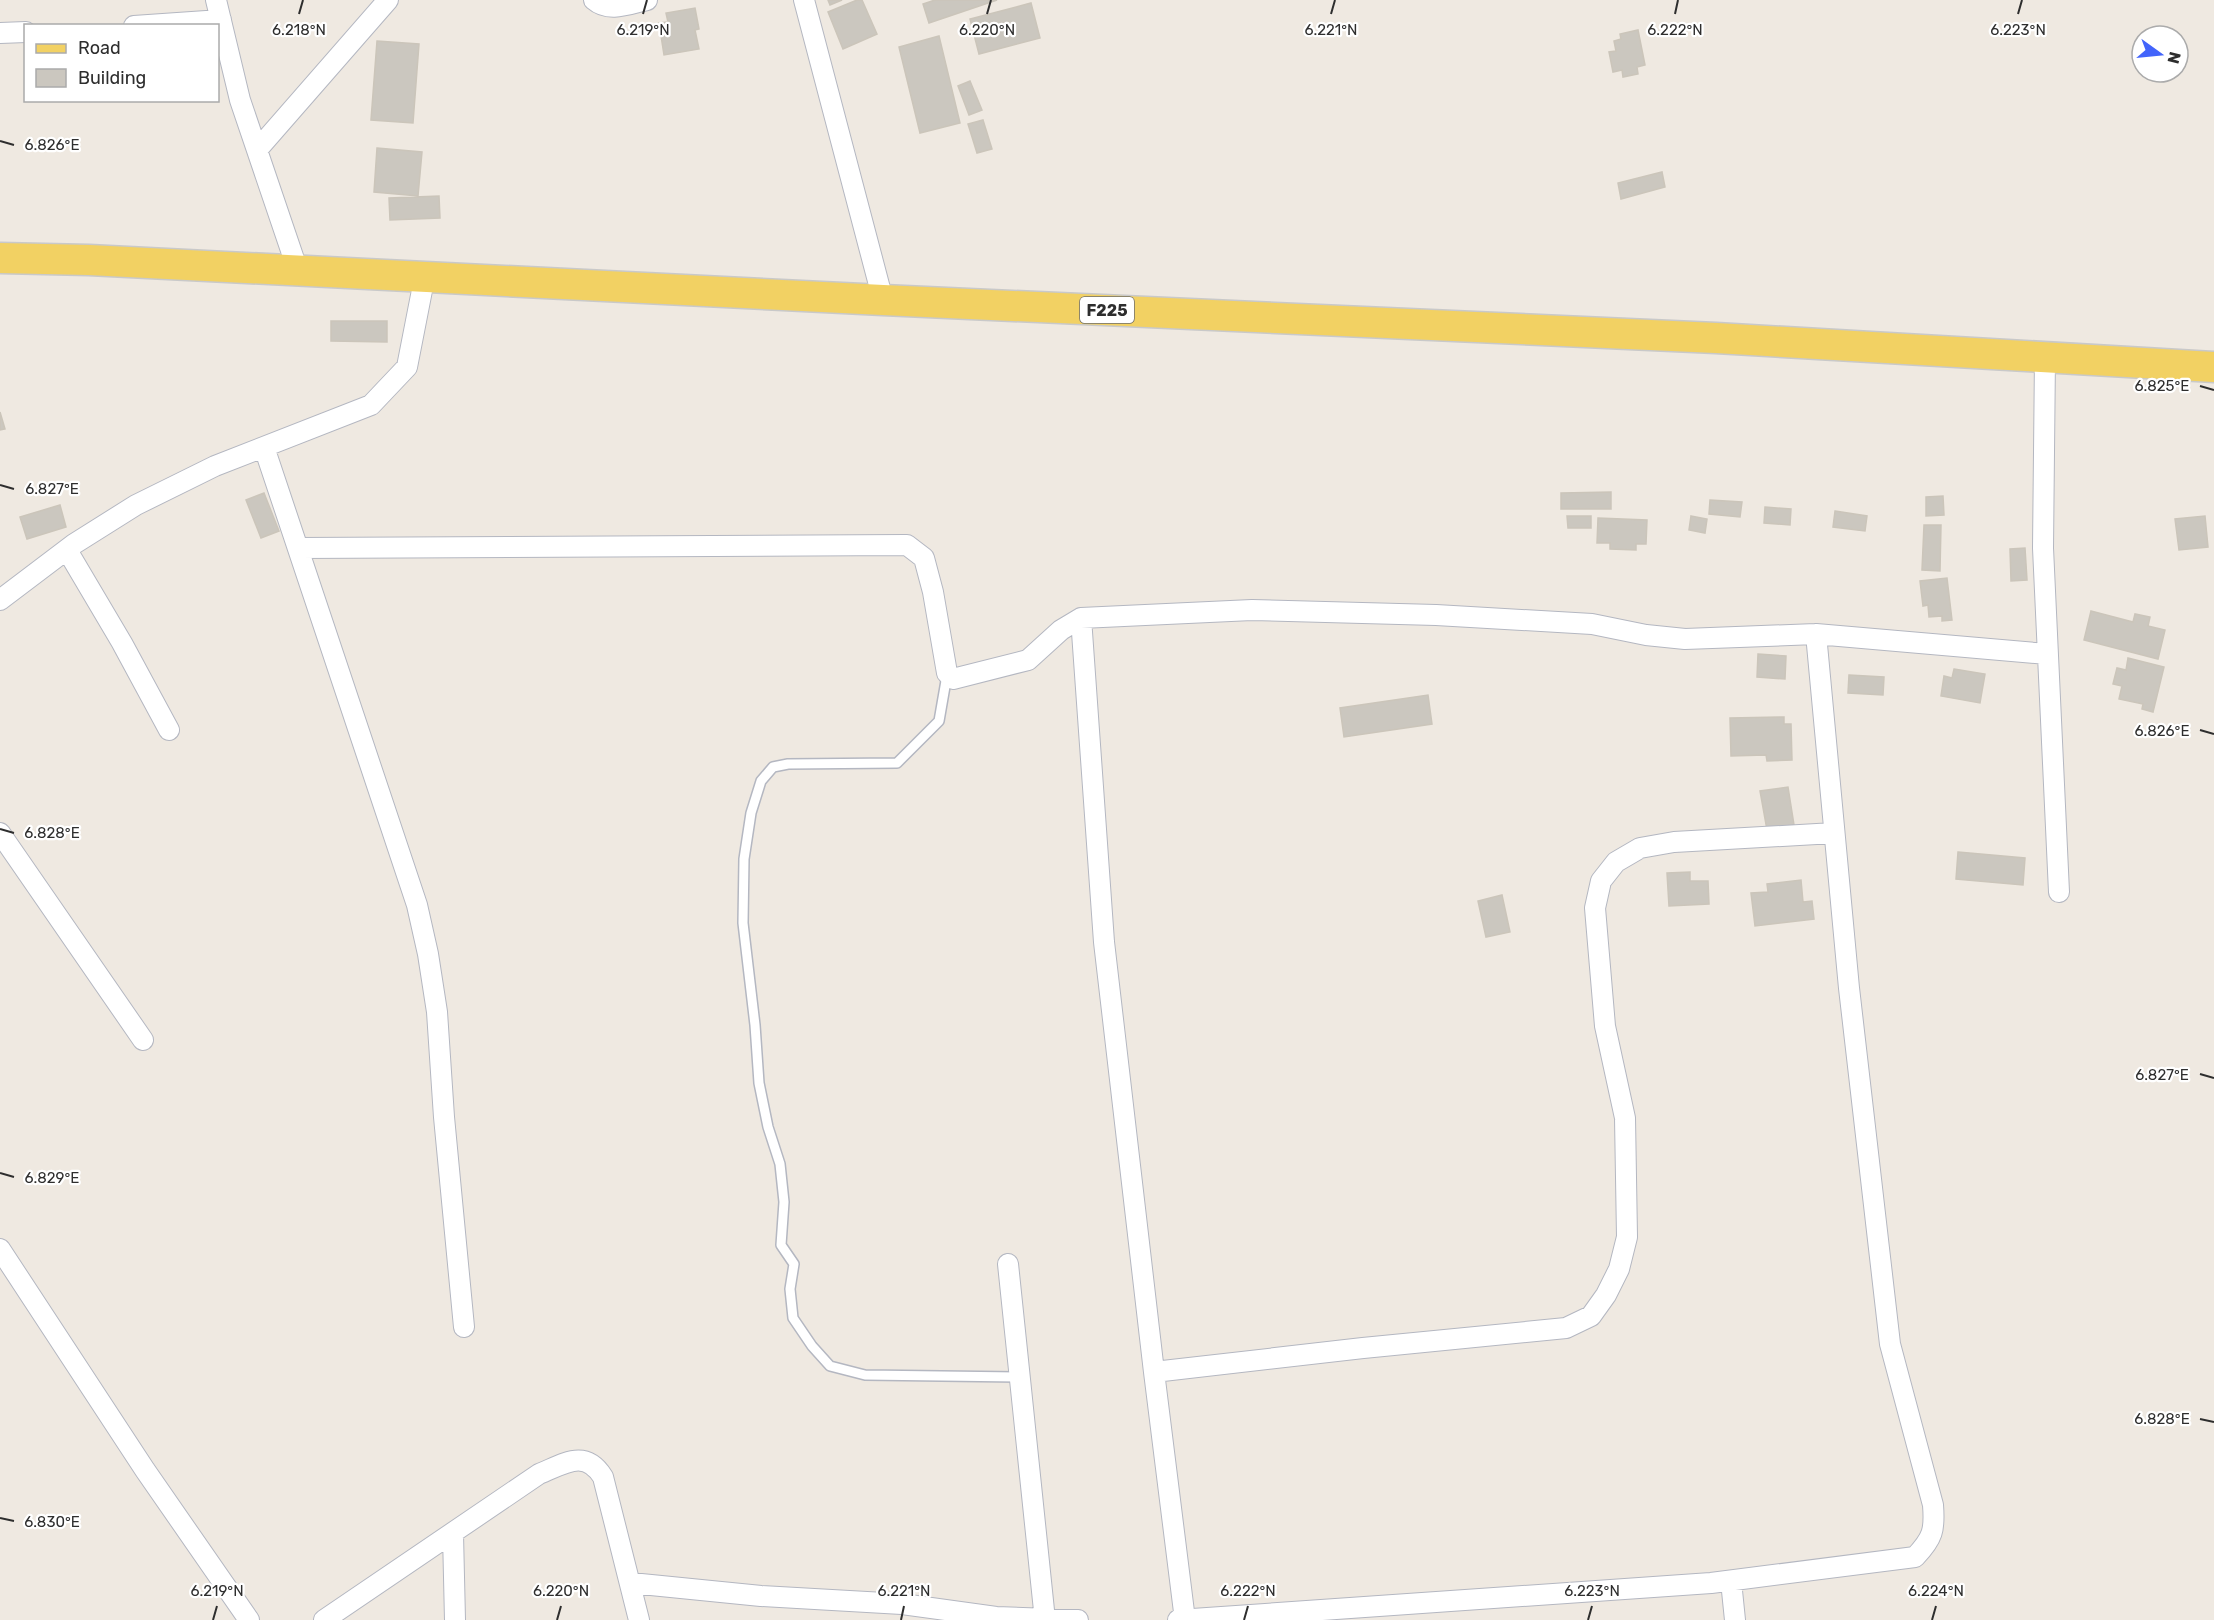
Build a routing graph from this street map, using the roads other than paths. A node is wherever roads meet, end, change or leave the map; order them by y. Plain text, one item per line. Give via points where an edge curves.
1 (216, 0) edge
2 (388, 0) edge
3 (594, 0) edge
4 (647, 0) edge
5 (804, 0) edge
6 (220, 20) junction
7 (163, 24) edge
8 (24, 32) edge
9 (0, 33) edge
10 (256, 150) junction
11 (0, 258) edge
12 (298, 271) junction
13 (425, 275) junction
14 (883, 300) junction
15 (2045, 357) junction
16 (2214, 367) edge
17 (264, 447) junction
18 (299, 548) junction
19 (67, 550) junction
20 (0, 600) edge
21 (1081, 618) junction
22 (1816, 634) junction
23 (2047, 654) junction
24 (947, 673) junction
25 (170, 730) dead end
26 (0, 833) edge
27 (1834, 833) junction
28 (2059, 892) dead end
29 (143, 1040) dead end
30 (0, 1249) edge
31 (1008, 1264) dead end
32 (464, 1327) dead end
33 (1154, 1372) junction
34 (1020, 1377) junction
35 (453, 1534) junction
36 (1731, 1581) junction
37 (631, 1583) junction
38 (1045, 1619) edge
39 (249, 1620) edge
40 (324, 1620) edge
41 (455, 1620) edge
42 (639, 1620) edge
43 (1078, 1620) edge
44 (1178, 1620) edge
45 (1185, 1620) edge
46 (1735, 1620) edge

1 - 6 street
2 - 10 street
3 - 4 street via 605,8
5 - 14 street
6 - 7 street
6 - 10 street
8 - 9 street
10 - 12 street
11 - 12 main road, F225
12 - 13 main road, F225
13 - 14 main road, F225
13 - 17 street via 407,368 386,391 371,405 352,414
14 - 15 main road, F225
15 - 16 main road, F225
15 - 23 street via 2043,548
17 - 18 street
17 - 19 street via 136,505
18 - 24 street via 907,545 924,558
18 - 32 street via 417,904 428,954
19 - 20 street
19 - 25 street
21 - 22 street via 1252,610 1569,622 1685,639
21 - 24 street via 1061,630 1028,660 956,679
21 - 33 street via 1104,942
22 - 23 street
22 - 27 street
23 - 28 street
24 - 34 lane via 939,721 897,763 788,764 773,767 761,781 744,859 743,912 759,1083 780,1164 784,1202 781,1245 794,1264 790,1289 793,1318 812,1346 830,1366 865,1376
26 - 29 street
27 - 33 street via 1674,842 1640,848 1616,862 1601,881 1595,908 1605,1026 1625,1118 1627,1237 1619,1269 1591,1316 1566,1328
27 - 36 street via 1890,1344 1934,1505 1934,1526 1929,1543 1916,1557
30 - 39 street
31 - 34 street
33 - 45 street
34 - 38 street
35 - 37 street via 539,1474 574,1460 587,1461 603,1477
35 - 40 street
35 - 41 street
36 - 45 street
36 - 46 street
37 - 38 street
37 - 42 street
38 - 43 street
44 - 45 street

